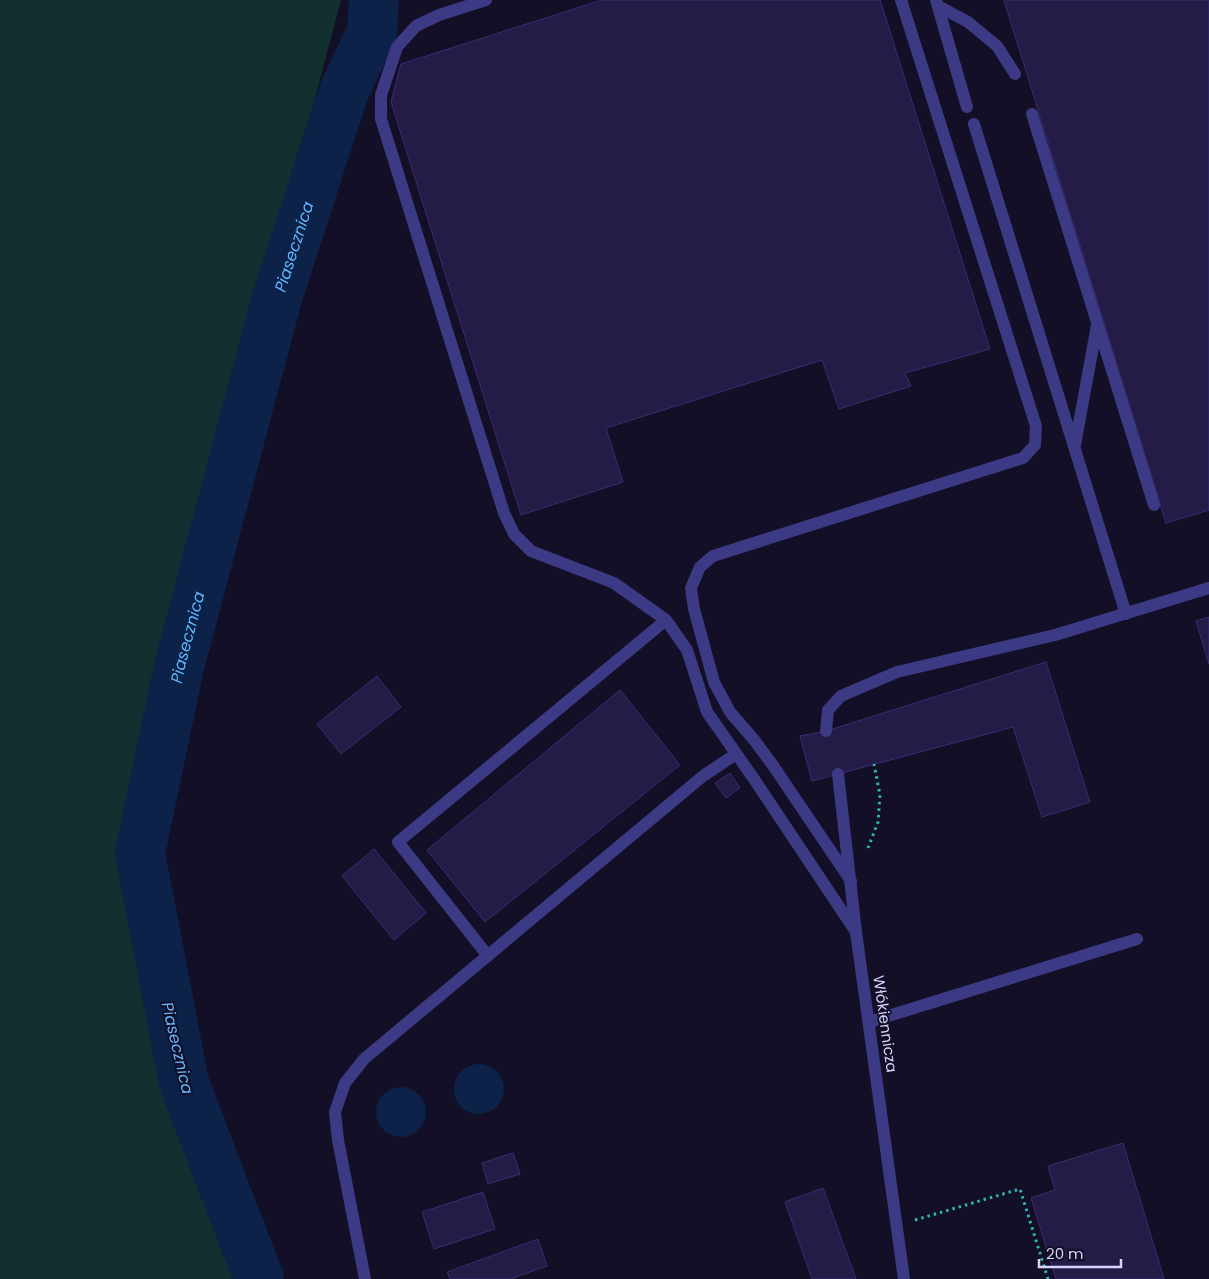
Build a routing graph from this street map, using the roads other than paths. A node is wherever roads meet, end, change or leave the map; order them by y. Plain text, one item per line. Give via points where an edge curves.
1 (486, 0) edge
2 (901, 0) edge
3 (937, 3) edge
4 (1015, 74) dead end
5 (967, 108) dead end
6 (1032, 114) dead end
7 (974, 124) dead end
8 (1098, 322) junction
9 (1074, 447) junction
10 (1154, 504) dead end
11 (1209, 588) edge
12 (1126, 614) junction
13 (666, 620) junction
14 (826, 731) dead end
15 (736, 754) junction
16 (838, 774) dead end
17 (851, 881) junction
18 (856, 932) junction
19 (1137, 939) dead end
20 (488, 956) junction
21 (868, 1022) junction
22 (365, 1279) edge
23 (904, 1279) edge

1 - 13 street via 416,26 397,47 381,95 382,119 504,513 514,534 532,552 614,583
2 - 17 street via 1036,426 1035,445 1024,458 713,556 700,567 691,588 714,682 730,712 755,741
3 - 4 street via 968,22 997,46
3 - 5 street
6 - 8 street
7 - 9 street
8 - 9 street
8 - 10 street
9 - 12 street
11 - 12 street
12 - 14 street via 1054,635 897,672 841,696 828,710
13 - 15 street via 687,650 707,712
13 - 20 street via 398,842
15 - 18 street
15 - 20 street via 703,776
16 - 17 street, Włókiennicza
17 - 18 street, Włókiennicza
18 - 21 street, Włókiennicza
19 - 21 street
20 - 22 street via 364,1059 345,1083 335,1112
21 - 23 street, Włókiennicza

